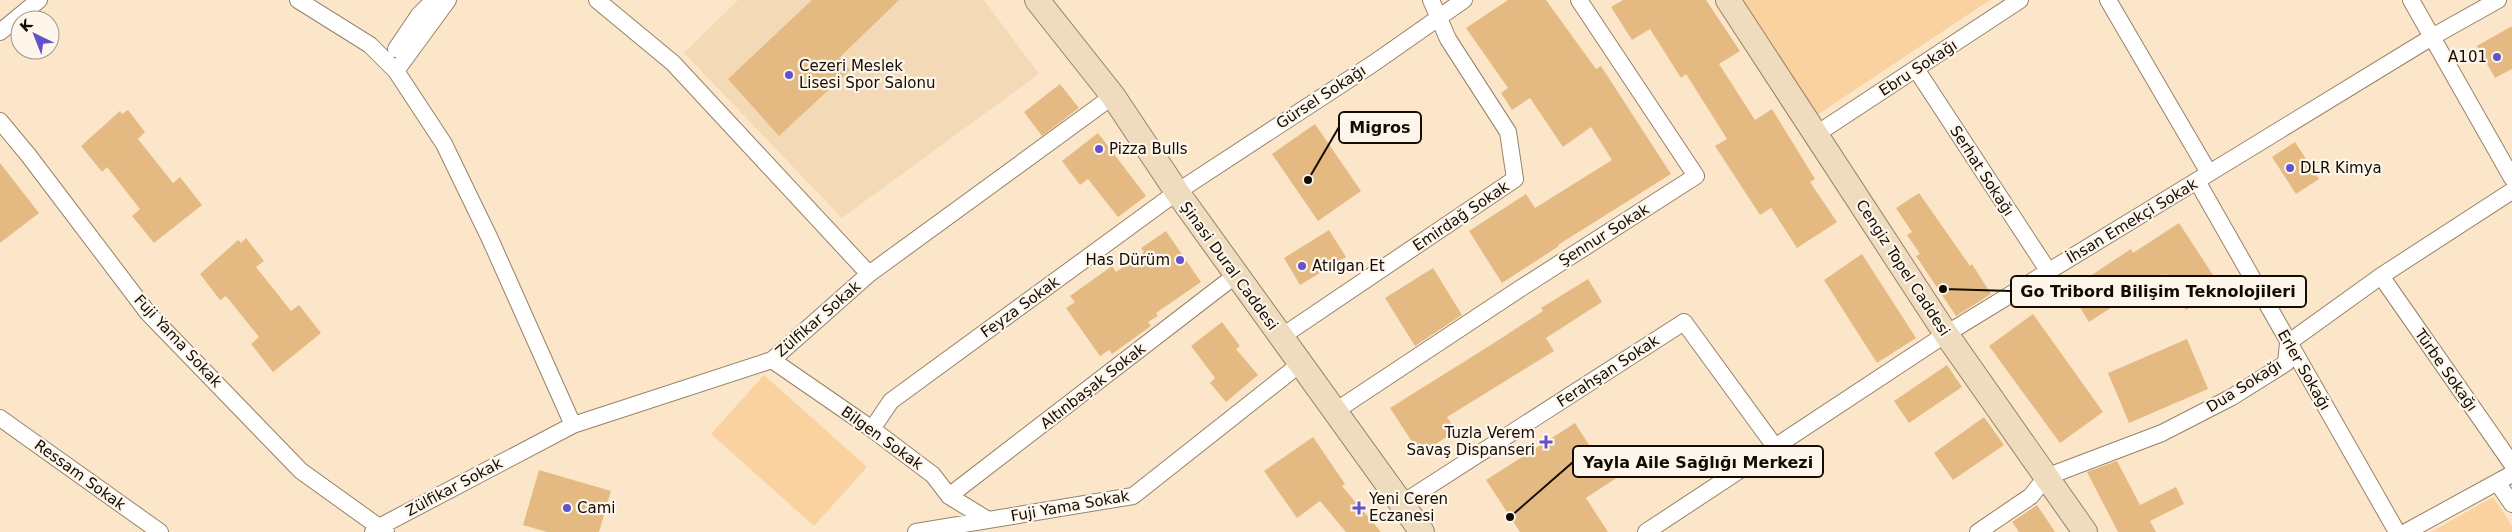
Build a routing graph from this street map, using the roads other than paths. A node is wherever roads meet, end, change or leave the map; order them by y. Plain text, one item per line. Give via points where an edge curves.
1 (39, 0) edge
2 (298, 0) edge
3 (434, 0) edge
4 (448, 0) edge
5 (597, 0) edge
6 (1037, 0) edge
7 (1431, 0) edge
8 (1464, 0) edge
9 (1579, 0) edge
10 (1728, 0) edge
11 (2020, 0) edge
12 (2411, 0) edge
13 (2498, 0) edge
14 (2115, 2) edge
15 (1440, 18) junction
16 (0, 32) edge
17 (2432, 37) junction
18 (396, 49) dead end
19 (1916, 69) junction
20 (396, 71) junction
21 (1113, 96) junction
22 (0, 120) edge
23 (1815, 135) junction
24 (2203, 177) junction
25 (2512, 178) edge
26 (2512, 191) edge
27 (1177, 192) junction
28 (2049, 272) junction
29 (869, 274) junction
30 (1236, 275) junction
31 (2381, 276) junction
32 (1946, 334) junction
33 (1281, 337) junction
34 (2288, 344) junction
35 (772, 360) junction
36 (1300, 364) junction
37 (1334, 412) junction
38 (0, 418) edge
39 (574, 425) junction
40 (872, 429) junction
41 (1776, 448) junction
42 (2512, 464) edge
43 (2512, 474) edge
44 (2046, 477) junction
45 (2497, 482) junction
46 (950, 496) junction
47 (1401, 504) junction
48 (2512, 504) edge
49 (998, 523) edge
50 (379, 530) edge
51 (160, 532) edge
52 (916, 532) edge
53 (1422, 532) edge
54 (1646, 532) edge
55 (1978, 532) edge
56 (2085, 532) edge
57 (2397, 532) edge
58 (2406, 532) edge

1 - 16 street
2 - 20 street via 370,45
3 - 18 street via 419,15
4 - 20 street
5 - 29 street via 673,63
6 - 21 street, Şinasi Dural Caddesi
7 - 15 street
8 - 15 street, Gürsel Sokağı
9 - 37 street, Şennur Sokak via 1696,176
10 - 23 street, Cengiz Topel Caddesi
11 - 19 street, Ebru Sokağı
12 - 17 street
13 - 17 street, İhsan Emekçi Sokak
14 - 24 street, Erler Sokağı
15 - 27 street, Gürsel Sokağı
15 - 33 street, Emirdağ Sokak via 1448,39 1508,132 1515,179
17 - 24 street, İhsan Emekçi Sokak
17 - 25 street
19 - 23 street, Ebru Sokağı
19 - 28 street, Serhat Sokağı
20 - 39 street via 444,144
21 - 27 street, Şinasi Dural Caddesi
21 - 29 street, Zülfikar Sokak
22 - 50 street, Fuji Yama Sokak via 148,313 301,471
23 - 32 street, Cengiz Topel Caddesi
24 - 28 street, İhsan Emekçi Sokak
24 - 34 street, Erler Sokağı
26 - 31 street, Dua Sokağı
27 - 30 street, Şinasi Dural Caddesi
27 - 40 street, Feyza Sokak via 891,401
28 - 32 street, İhsan Emekçi Sokak
29 - 35 street, Zülfikar Sokak
30 - 33 street, Şinasi Dural Caddesi
30 - 46 street, Altınbaşak Sokak
31 - 34 street, Dua Sokağı
31 - 42 street, Türbe Sokağı
32 - 41 street, İhsan Emekçi Sokak
32 - 44 street, Cengiz Topel Caddesi
33 - 36 street, Şinasi Dural Caddesi
34 - 44 street, Dua Sokağı via 2286,363 2232,397 2162,433
34 - 57 street, Erler Sokağı
35 - 39 street, Zülfikar Sokak
35 - 40 street, Bilgen Sokak
36 - 37 street, Şinasi Dural Caddesi
36 - 49 street, Fuji Yama Sokak via 1134,496
37 - 47 street, Şinasi Dural Caddesi
38 - 51 street, Ressam Sokak
39 - 50 street, Zülfikar Sokak
40 - 46 street, Bilgen Sokak via 933,475
41 - 47 street, Ferahşan Sokak via 1684,322
41 - 54 street, İhsan Emekçi Sokak
43 - 45 street
44 - 55 street via 2031,496
44 - 56 street, Cengiz Topel Caddesi
45 - 48 street
45 - 58 street
46 - 49 street, Bilgen Sokak
47 - 53 street, Şinasi Dural Caddesi
49 - 52 street, Fuji Yama Sokak

